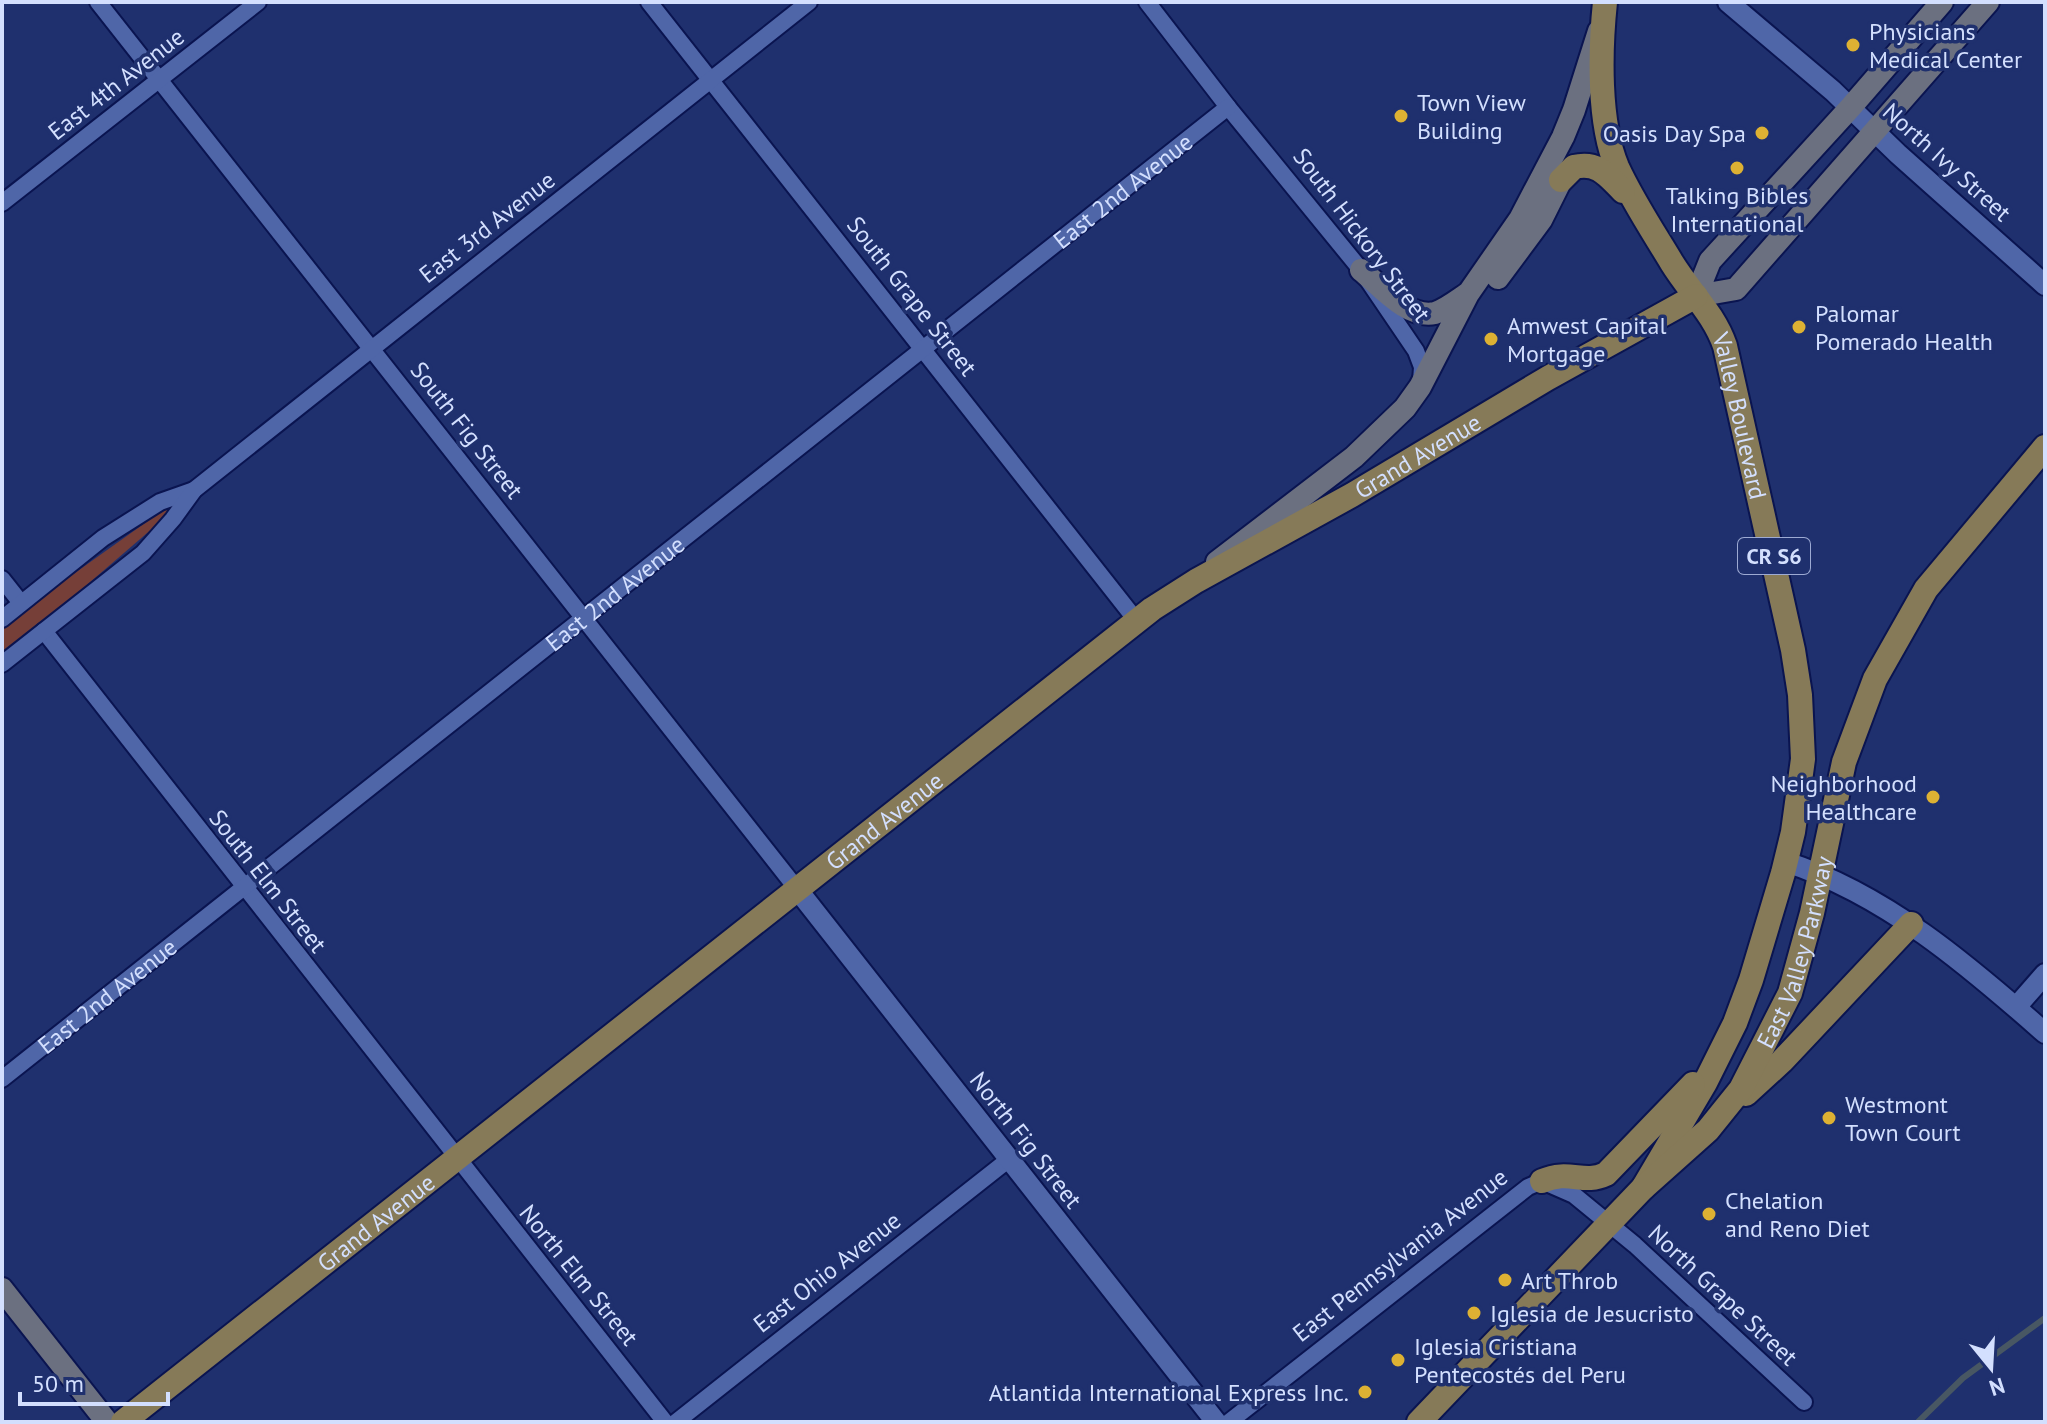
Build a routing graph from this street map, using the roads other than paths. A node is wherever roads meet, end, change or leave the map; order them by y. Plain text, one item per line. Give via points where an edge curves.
1 (98, 2) edge
2 (258, 2) edge
3 (649, 2) edge
4 (809, 2) edge
5 (1147, 2) edge
6 (1728, 2) edge
7 (1942, 2) edge
8 (1988, 2) edge
9 (1604, 8) edge
10 (160, 80) junction
11 (712, 80) junction
12 (1228, 107) junction
13 (1850, 108) junction
14 (1875, 132) junction
15 (1561, 180) joint
16 (2, 203) edge
17 (1642, 211) junction
18 (1361, 270) junction
19 (1498, 278) dead end
20 (2045, 285) edge
21 (1468, 294) junction
22 (1696, 296) junction
23 (373, 349) junction
24 (923, 349) junction
25 (1420, 387) junction
26 (2045, 447) edge
27 (194, 490) junction
28 (2, 579) edge
29 (1196, 581) junction
30 (21, 603) junction
31 (584, 618) junction
32 (2, 619) edge
33 (1136, 620) junction
34 (44, 631) junction
35 (2, 664) edge
36 (1793, 828) joint
37 (1786, 862) junction
38 (1821, 873) junction
39 (243, 888) junction
40 (797, 889) junction
41 (1911, 924) junction
42 (2045, 974) edge
43 (2017, 1006) junction
44 (2045, 1033) edge
45 (1719, 1056) junction
46 (2, 1079) edge
47 (1720, 1117) junction
48 (456, 1159) junction
49 (1008, 1160) junction
50 (1542, 1181) junction
51 (1643, 1188) junction
52 (1608, 1224) junction
53 (2, 1289) edge
54 (1804, 1402) dead end
55 (107, 1422) edge
56 (123, 1422) edge
57 (665, 1422) edge
58 (676, 1422) edge
59 (1216, 1422) edge
60 (1229, 1422) edge
61 (1419, 1422) edge

1 - 10 street, South Fig Street
2 - 10 street, East 4th Avenue
3 - 11 street, South Grape Street
4 - 11 street, East 3rd Avenue
5 - 12 street, South Hickory Street
6 - 13 street, North Ivy Street
7 - 13 main road
8 - 14 main road, Grand Avenue
9 - 17 main road, CR S6 via 1603,88 1610,143
9 - 21 main road via 1563,137 1520,219
10 - 16 street, East 4th Avenue
10 - 23 street, South Fig Street
11 - 23 street, East 3rd Avenue
11 - 24 street, South Grape Street
12 - 18 street, South Hickory Street
12 - 24 street, East 2nd Avenue
13 - 14 street, North Ivy Street
13 - 22 main road via 1710,261
14 - 20 street, North Ivy Street
14 - 22 main road, Grand Avenue via 1736,289
15 - 17 main road via 1574,167 1594,165
15 - 19 main road via 1541,220
17 - 22 main road, CR S6
18 - 21 main road via 1419,313 1436,313
18 - 25 street, South Hickory Street via 1416,351 1422,367
21 - 25 main road
22 - 29 main road, Grand Avenue
22 - 36 main road, Valley Boulevard / CR S6 via 1725,346 1793,650 1803,759
23 - 27 street, East 3rd Avenue
23 - 31 street, South Fig Street
24 - 31 street, East 2nd Avenue
24 - 33 street, South Grape Street
25 - 29 main road via 1354,457
26 - 38 main road, East Valley Parkway / CR S6 via 1926,589 1885,659 1844,762
27 - 30 street, East 3rd Avenue via 160,502 103,538
27 - 34 street, East 3rd Avenue via 143,553
28 - 30 street
29 - 33 main road, Grand Avenue
30 - 32 street, East 3rd Avenue
31 - 39 street, East 2nd Avenue
31 - 40 street, South Fig Street
33 - 40 main road, Grand Avenue
34 - 35 street, East 3rd Avenue
34 - 39 street, South Elm Street
36 - 37 main road, East Valley Parkway / CR S6
37 - 38 street
37 - 45 main road, East Valley Parkway / CR S6 via 1751,980
38 - 41 street
38 - 47 main road, East Valley Parkway / CR S6 via 1790,993 1741,1089
39 - 46 street, East 2nd Avenue
39 - 48 street, South Elm Street
40 - 48 main road, Grand Avenue
40 - 49 street, North Fig Street
41 - 43 street
41 - 47 main road via 1782,1061
42 - 43 street
43 - 44 street
45 - 50 main road via 1606,1174 1590,1179 1555,1175
45 - 51 main road, East Valley Parkway / CR S6
47 - 51 main road, East Valley Parkway / CR S6
48 - 56 main road, Grand Avenue
48 - 57 street, North Elm Street
49 - 58 street, East Ohio Avenue
49 - 59 street, North Fig Street
50 - 52 street, East Pennsylvania Avenue via 1574,1195
50 - 60 street, East Pennsylvania Avenue
51 - 52 main road, East Valley Parkway / CR S6
52 - 54 street, North Grape Street
52 - 61 main road, East Valley Parkway / CR S6
53 - 55 main road

